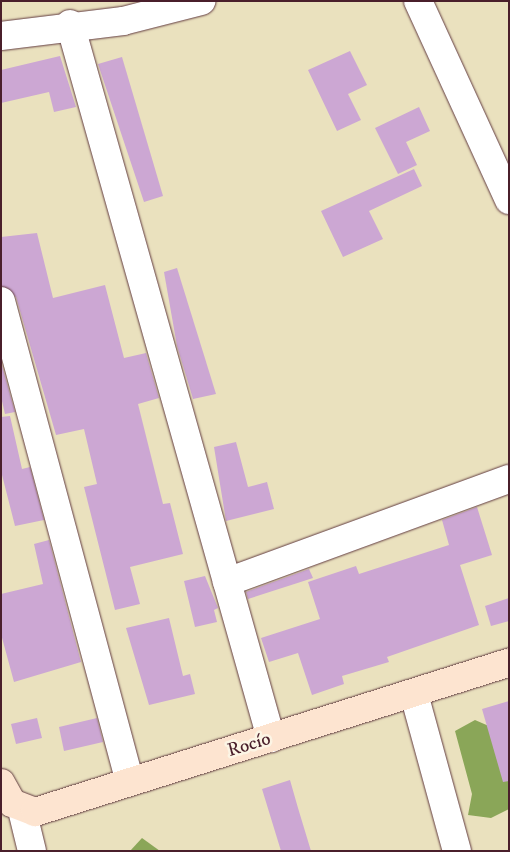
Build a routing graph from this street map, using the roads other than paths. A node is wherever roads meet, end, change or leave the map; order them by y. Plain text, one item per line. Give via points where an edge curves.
1 (201, 1) edge
2 (418, 1) edge
3 (70, 24) junction
4 (1, 36) edge
5 (509, 200) edge
6 (1, 301) edge
7 (509, 479) edge
8 (227, 582) junction
9 (509, 663) edge
10 (414, 694) junction
11 (271, 738) junction
12 (130, 781) junction
13 (1, 783) edge
14 (22, 810) junction
15 (32, 851) edge
16 (457, 851) edge

1 - 3 street via 123,21
2 - 5 street
3 - 4 street
3 - 8 street
6 - 12 street
7 - 8 street
8 - 11 street
9 - 10 main road, Rocío
10 - 11 main road, Rocío
10 - 16 street
11 - 12 main road, Rocío
12 - 14 main road, Rocío via 35,812
13 - 14 main road via 12,804
14 - 15 street

